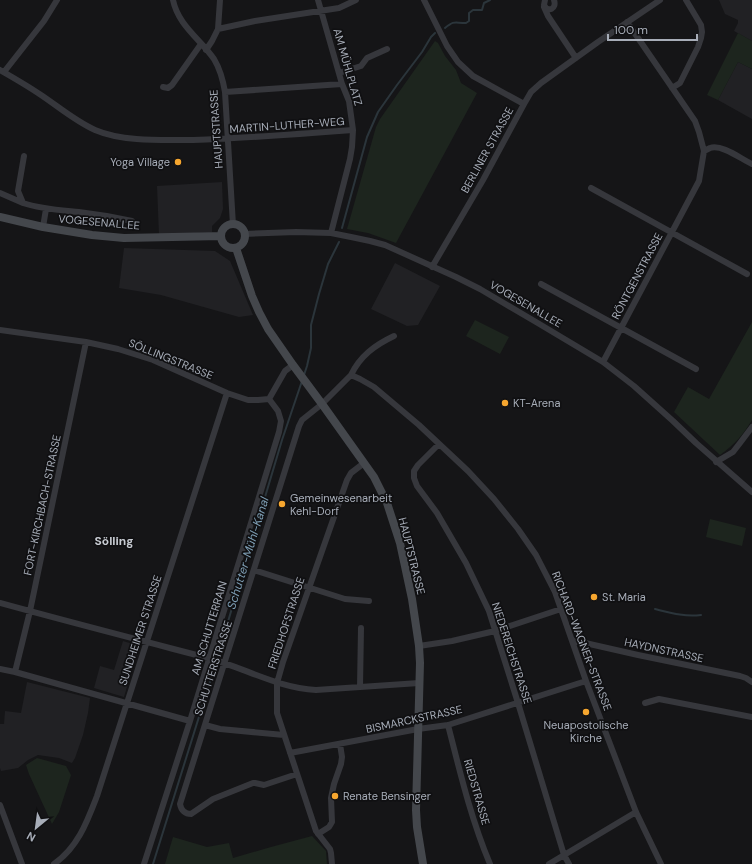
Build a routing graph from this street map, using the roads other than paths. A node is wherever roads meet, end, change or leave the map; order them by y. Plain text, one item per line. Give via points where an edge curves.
1 (57, 0) edge
2 (173, 0) edge
3 (220, 0) edge
4 (318, 0) edge
5 (356, 0) edge
6 (424, 0) edge
7 (554, 0) edge
8 (658, 0) edge
9 (686, 0) edge
10 (545, 3) edge
11 (321, 11) junction
12 (627, 22) junction
13 (218, 29) junction
14 (201, 44) junction
15 (387, 49) dead end
16 (206, 50) junction
17 (576, 58) junction
18 (2, 71) edge
19 (339, 73) junction
20 (342, 84) junction
21 (163, 87) dead end
22 (672, 88) junction
23 (225, 92) junction
24 (524, 104) junction
25 (353, 130) junction
26 (227, 139) junction
27 (704, 151) junction
28 (24, 156) dead end
29 (752, 164) edge
30 (590, 188) dead end
31 (0, 192) edge
32 (23, 203) junction
33 (46, 209) junction
34 (0, 217) edge
35 (132, 221) dead end
36 (233, 225) junction
37 (43, 227) junction
38 (671, 233) junction
39 (244, 234) junction
40 (331, 234) junction
41 (221, 236) junction
42 (236, 248) junction
43 (432, 266) junction
44 (747, 274) dead end
45 (541, 284) dead end
46 (620, 328) junction
47 (0, 330) edge
48 (394, 336) dead end
49 (86, 342) junction
50 (603, 362) junction
51 (293, 365) junction
52 (696, 369) dead end
53 (351, 375) junction
54 (227, 393) junction
55 (269, 399) junction
56 (322, 404) junction
57 (752, 427) edge
58 (439, 444) junction
59 (716, 462) junction
60 (364, 463) junction
61 (752, 492) edge
62 (254, 570) junction
63 (309, 587) junction
64 (369, 601) dead end
65 (0, 603) edge
66 (561, 609) junction
67 (30, 611) junction
68 (361, 628) dead end
69 (495, 631) junction
70 (572, 640) junction
71 (147, 642) junction
72 (419, 646) junction
73 (211, 659) junction
74 (222, 663) junction
75 (0, 669) edge
76 (15, 672) junction
77 (586, 681) junction
78 (752, 682) edge
79 (277, 683) junction
80 (419, 683) junction
81 (360, 687) junction
82 (126, 703) junction
83 (518, 703) junction
84 (645, 703) dead end
85 (752, 717) edge
86 (190, 721) junction
87 (205, 724) junction
88 (448, 725) junction
89 (418, 729) junction
90 (284, 735) junction
91 (340, 744) junction
92 (290, 753) junction
93 (297, 774) junction
94 (0, 805) edge
95 (636, 812) junction
96 (318, 834) junction
97 (564, 855) junction
98 (22, 864) edge
99 (54, 864) edge
100 (144, 864) edge
101 (332, 864) edge
102 (423, 864) edge
103 (490, 864) edge
104 (549, 864) edge
105 (569, 864) edge
106 (661, 864) edge

1 - 18 street via 44,21
2 - 14 street, HAUPTSTRASSE via 186,28
3 - 13 street
4 - 11 street, AM MÜHLPLATZ
5 - 11 street via 339,8
6 - 24 street via 458,62 473,76
7 - 10 street via 552,8 548,9
8 - 12 street, BERLINER STRASSE
9 - 22 street via 702,32 698,47 680,83
10 - 17 street via 548,16
11 - 13 street
11 - 19 street, AM MÜHLPLATZ
12 - 17 street, BERLINER STRASSE
12 - 22 street, RÖNTGENSTRASSE
13 - 16 street
14 - 16 street, HAUPTSTRASSE
14 - 21 street via 172,85 168,88
15 - 19 street via 367,58 361,66
16 - 23 street, HAUPTSTRASSE via 214,59 223,79
17 - 24 street, BERLINER STRASSE via 531,92
18 - 26 street, MARTIN-LUTHER-WEG via 82,123 108,134 143,140
19 - 20 street, AM MÜHLPLATZ
20 - 23 street
20 - 25 street, AM MÜHLPLATZ via 349,101
22 - 27 street, RÖNTGENSTRASSE via 695,121
23 - 26 street, HAUPTSTRASSE
24 - 43 street, BERLINER STRASSE
25 - 26 street, MARTIN-LUTHER-WEG
25 - 40 street, AM MÜHLPLATZ via 350,159
26 - 36 street, HAUPTSTRASSE
27 - 29 street via 719,148
27 - 38 street, RÖNTGENSTRASSE via 699,181
28 - 32 street via 18,191
30 - 38 street, RÖNTGENSTRASSE
31 - 32 street
32 - 33 street
33 - 35 street
33 - 37 street
34 - 37 street, VOGESENALLEE
36 - 39 street via 239,227
36 - 41 street via 225,228
37 - 41 street, VOGESENALLEE via 124,238
38 - 44 street, RÖNTGENSTRASSE
38 - 46 street, RÖNTGENSTRASSE
39 - 40 street, VOGESENALLEE
39 - 42 street via 242,243
40 - 43 street, VOGESENALLEE via 385,245
41 - 42 street via 224,244
42 - 51 street, HAUPTSTRASSE via 259,312
43 - 50 street, VOGESENALLEE via 480,290
45 - 46 street, RÖNTGENSTRASSE
46 - 50 street, RÖNTGENSTRASSE
46 - 52 street, RÖNTGENSTRASSE
47 - 49 street, SÖLLINGSTRASSE
48 - 53 street via 372,349
49 - 54 street, SÖLLINGSTRASSE via 131,352
49 - 67 street, FORT-KIRCHBACH-STRASSE
50 - 59 street, VOGESENALLEE via 634,386
51 - 55 street via 285,371
51 - 56 street, HAUPTSTRASSE
53 - 56 street
53 - 58 street, RICHARD-WAGNER-STRASSE via 374,387
54 - 55 street, SÖLLINGSTRASSE via 248,400
54 - 71 street, SUNDHEIMER STRASSE
55 - 73 street, AM SCHUTTERRAIN via 281,421 279,432
56 - 60 street, HAUPTSTRASSE
56 - 62 street, SCHUTTERSTRASSE via 302,420 299,426
57 - 59 street via 733,452
58 - 66 street, RICHARD-WAGNER-STRASSE via 468,471 518,529 536,555
58 - 69 street, NIEDEREICHSTRASSE via 418,465 414,471 414,478 466,563 489,611
59 - 61 street, VOGESENALLEE
60 - 63 street, FRIEDHOFSTRASSE via 346,480
60 - 72 street, HAUPTSTRASSE via 387,503 400,543
62 - 63 street
62 - 74 street, SCHUTTERSTRASSE
63 - 64 street via 345,599
63 - 79 street, FRIEDHOFSTRASSE
65 - 67 street
66 - 69 street
66 - 70 street, RICHARD-WAGNER-STRASSE
67 - 71 street
67 - 76 street, FORT-KIRCHBACH-STRASSE
68 - 81 street
69 - 72 street
69 - 83 street, NIEDEREICHSTRASSE
70 - 77 street, RICHARD-WAGNER-STRASSE
70 - 78 street, HAYDNSTRASSE via 740,676
71 - 73 street
71 - 82 street, SUNDHEIMER STRASSE
72 - 80 street, HAUPTSTRASSE
73 - 74 street
73 - 86 street, AM SCHUTTERRAIN
74 - 79 street
74 - 87 street, SCHUTTERSTRASSE
75 - 76 street
76 - 82 street
77 - 83 street, BISMARCKSTRASSE
77 - 95 street, RICHARD-WAGNER-STRASSE
79 - 81 street via 305,690
79 - 90 street, FRIEDHOFSTRASSE via 277,713
80 - 81 street
80 - 89 street, HAUPTSTRASSE
82 - 86 street
82 - 99 street, SUNDHEIMER STRASSE via 85,826 78,840
83 - 88 street, BISMARCKSTRASSE
83 - 97 street, NIEDEREICHSTRASSE
84 - 85 street via 658,698
86 - 100 street, AM SCHUTTERRAIN
87 - 90 street via 220,729
87 - 93 street, SCHUTTERSTRASSE via 180,804 185,812 191,814 213,799 253,784 264,786
88 - 89 street, BISMARCKSTRASSE
88 - 103 street, RIEDSTRASSE via 467,799
89 - 91 street, BISMARCKSTRASSE
89 - 102 street, HAUPTSTRASSE via 416,810
90 - 92 street, FRIEDHOFSTRASSE
91 - 92 street, BISMARCKSTRASSE
91 - 96 street via 341,764 331,798 332,822
92 - 93 street, FRIEDHOFSTRASSE
93 - 96 street, FRIEDHOFSTRASSE
94 - 98 street
95 - 97 street
95 - 106 street, RICHARD-WAGNER-STRASSE
96 - 101 street, FRIEDHOFSTRASSE via 330,849
97 - 104 street
97 - 105 street, NIEDEREICHSTRASSE

